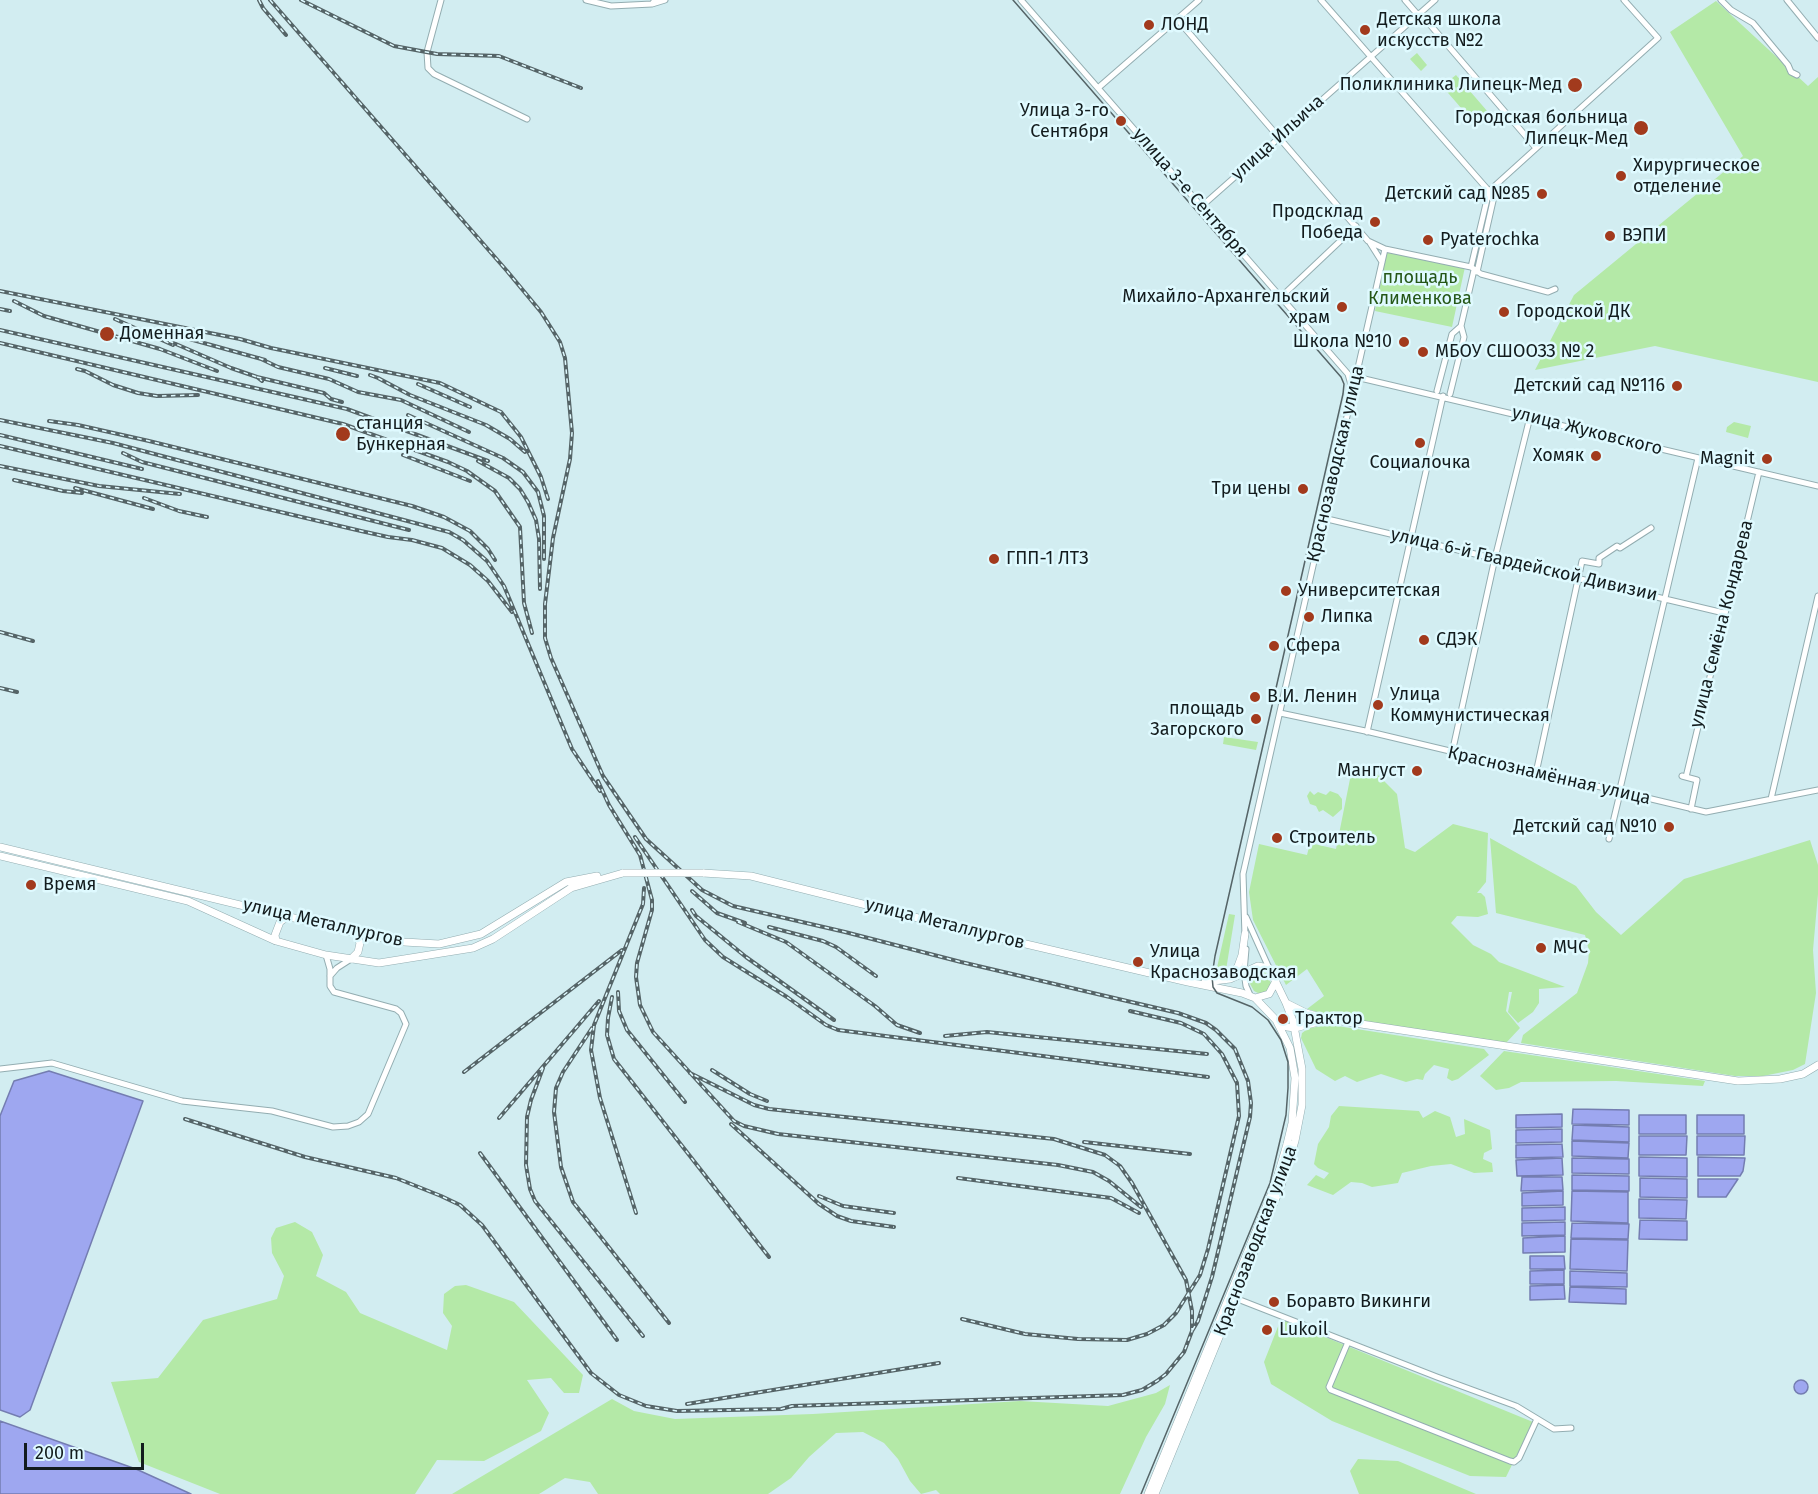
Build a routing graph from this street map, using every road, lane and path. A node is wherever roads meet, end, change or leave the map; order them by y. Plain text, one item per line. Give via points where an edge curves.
1 (441, 0) edge
2 (586, 0) edge
3 (665, 0) edge
4 (1199, 0) edge
5 (1321, 0) edge
6 (1405, 0) edge
7 (1435, 0) edge
8 (1624, 0) edge
9 (1721, 0) edge
10 (1787, 0) edge
11 (654, 2) edge
12 (1026, 2) edge
13 (1419, 14) junction
14 (1177, 19) junction
15 (1818, 38) edge
16 (1370, 57) junction
17 (1797, 75) dead end
18 (1098, 88) junction
19 (527, 119) dead end
20 (1279, 137) junction
21 (1536, 148) junction
22 (1489, 191) junction
23 (1202, 206) junction
24 (1484, 212) junction
25 (1491, 214) junction
26 (1356, 226) junction
27 (1368, 241) junction
28 (1475, 247) junction
29 (1385, 249) junction
30 (1483, 249) junction
31 (1382, 262) junction
32 (1474, 269) junction
33 (1555, 289) dead end
34 (1281, 297) junction
35 (1461, 326) junction
36 (1358, 369) junction
37 (1348, 374) junction
38 (1356, 377) junction
39 (1352, 390) junction
40 (1437, 391) dead end
41 (1450, 394) dead end
42 (1443, 396) junction
43 (1530, 417) junction
44 (1698, 458) junction
45 (1759, 472) junction
46 (1818, 486) edge
47 (1323, 518) junction
48 (1651, 528) dead end
49 (1411, 539) junction
50 (1495, 558) junction
51 (1579, 578) junction
52 (1818, 596) edge
53 (1665, 598) junction
54 (1724, 613) junction
55 (1280, 713) junction
56 (1367, 732) junction
57 (1452, 753) junction
58 (1536, 773) junction
59 (1818, 790) edge
60 (1619, 793) junction
61 (1771, 799) junction
62 (1691, 810) junction
63 (1609, 839) dead end
64 (0, 847) edge
65 (0, 856) edge
66 (623, 873) junction
67 (1244, 912) junction
68 (288, 916) junction
69 (356, 933) junction
70 (1245, 934) junction
71 (276, 941) junction
72 (326, 955) junction
73 (351, 959) junction
74 (1269, 968) junction
75 (1244, 972) junction
76 (330, 976) junction
77 (1227, 980) junction
78 (1276, 981) junction
79 (1188, 982) junction
80 (1253, 996) junction
81 (1286, 1003) junction
82 (1328, 1019) junction
83 (1276, 1020) junction
84 (1295, 1028) junction
85 (1818, 1065) edge
86 (0, 1069) edge
87 (1232, 1297) junction
88 (1348, 1342) junction
89 (1537, 1419) junction
90 (1571, 1428) dead end
91 (1148, 1494) edge
92 (1155, 1494) edge

1 - 19 street via 427,52 428,68
2 - 11 street via 611,6
3 - 11 street
4 - 14 street
5 - 16 street
6 - 13 street
7 - 13 street, улица Ильича
8 - 21 street via 1658,38
9 - 17 street via 1754,23
10 - 15 street
12 - 18 street, улица 3-е Сентября
13 - 16 street, улица Ильича
13 - 21 street
14 - 18 street
14 - 20 street
16 - 20 street, улица Ильича
16 - 22 street
18 - 23 street, улица 3-е Сентября
20 - 23 street, улица Ильича
20 - 26 street
21 - 22 street
22 - 24 street
22 - 25 street via 1493,201
23 - 34 street, улица 3-е Сентября
24 - 25 street
24 - 28 street
25 - 30 street
26 - 27 street
26 - 34 street
27 - 29 street
27 - 31 street
28 - 30 street
28 - 32 street
29 - 31 street, Краснозаводская улица
29 - 32 street
30 - 32 street
31 - 36 street, Краснозаводская улица
32 - 33 street via 1548,292
32 - 35 street
34 - 37 street, улица 3-е Сентября
35 - 40 street via 1452,334
35 - 41 street via 1464,337
36 - 37 street
36 - 38 street, Краснозаводская улица
37 - 39 street, улица 3-е Сентября
38 - 39 street, Краснозаводская улица
38 - 42 street, улица Жуковского
39 - 47 street, Краснозаводская улица
42 - 43 street, улица Жуковского
42 - 49 street
43 - 44 street, улица Жуковского
43 - 50 street
44 - 45 street, улица Жуковского
44 - 53 street
45 - 46 street, улица Жуковского
45 - 54 street, улица Семёна Кондарева
47 - 49 street, улица 6-й Гвардейской Дивизии
47 - 55 street, Краснозаводская улица
48 - 51 street via 1599,558 1599,564 1582,561
49 - 50 street, улица 6-й Гвардейской Дивизии
49 - 56 street
50 - 51 street, улица 6-й Гвардейской Дивизии
50 - 57 street
51 - 53 street, улица 6-й Гвардейской Дивизии
51 - 58 street
52 - 61 street
53 - 54 street, улица 6-й Гвардейской Дивизии
53 - 60 street
54 - 62 street, улица Семёна Кондарева via 1684,776 1697,780
55 - 56 street, Краснознамённая улица
55 - 67 street, Краснозаводская улица via 1243,874
56 - 57 street, Краснознамённая улица
57 - 58 street, Краснознамённая улица
58 - 60 street, Краснознамённая улица
59 - 61 street, Краснознамённая улица
60 - 62 street, Краснознамённая улица
60 - 63 street
61 - 62 street, Краснознамённая улица via 1710,812
64 - 68 main road, улица Металлургов
65 - 71 main road, улица Металлургов via 188,901
66 - 69 main road, улица Металлургов via 566,882 481,934 459,941 404,942
66 - 73 main road, улица Металлургов via 571,888 493,939 472,948 379,963
66 - 79 main road, улица Металлургов, bridge via 752,876
67 - 70 street, Краснозаводская улица
67 - 74 street
68 - 69 main road, улица Металлургов
68 - 71 main road via 280,922
69 - 73 main road via 360,943
70 - 75 street, Краснозаводская улица
70 - 77 main road via 1238,966
71 - 72 main road, улица Металлургов
72 - 73 main road, улица Металлургов
72 - 76 street
73 - 76 street
74 - 75 main road via 1258,966
74 - 78 main road
75 - 77 main road
75 - 80 street via 1246,986
76 - 86 street via 334,992 396,1009 406,1024 368,1114 348,1126 333,1127 272,1111 182,1101 52,1063
77 - 79 main road
78 - 80 main road via 1269,994
78 - 81 main road, Краснозаводская улица
79 - 80 main road
80 - 83 main road, Краснозаводская улица
81 - 82 main road
81 - 84 main road, Краснозаводская улица
82 - 84 main road
82 - 85 main road via 1738,1082 1780,1079 1803,1074
83 - 84 main road
83 - 87 main road, Краснозаводская улица via 1292,1057 1292,1123 1275,1185
84 - 87 main road, Краснозаводская улица via 1303,1084 1295,1141 1281,1186
87 - 88 street
87 - 91 main road, Краснозаводская улица
87 - 92 main road, Краснозаводская улица
88 - 89 street via 1516,1406
88 - 89 street via 1331,1390 1514,1462
89 - 90 street via 1554,1429

